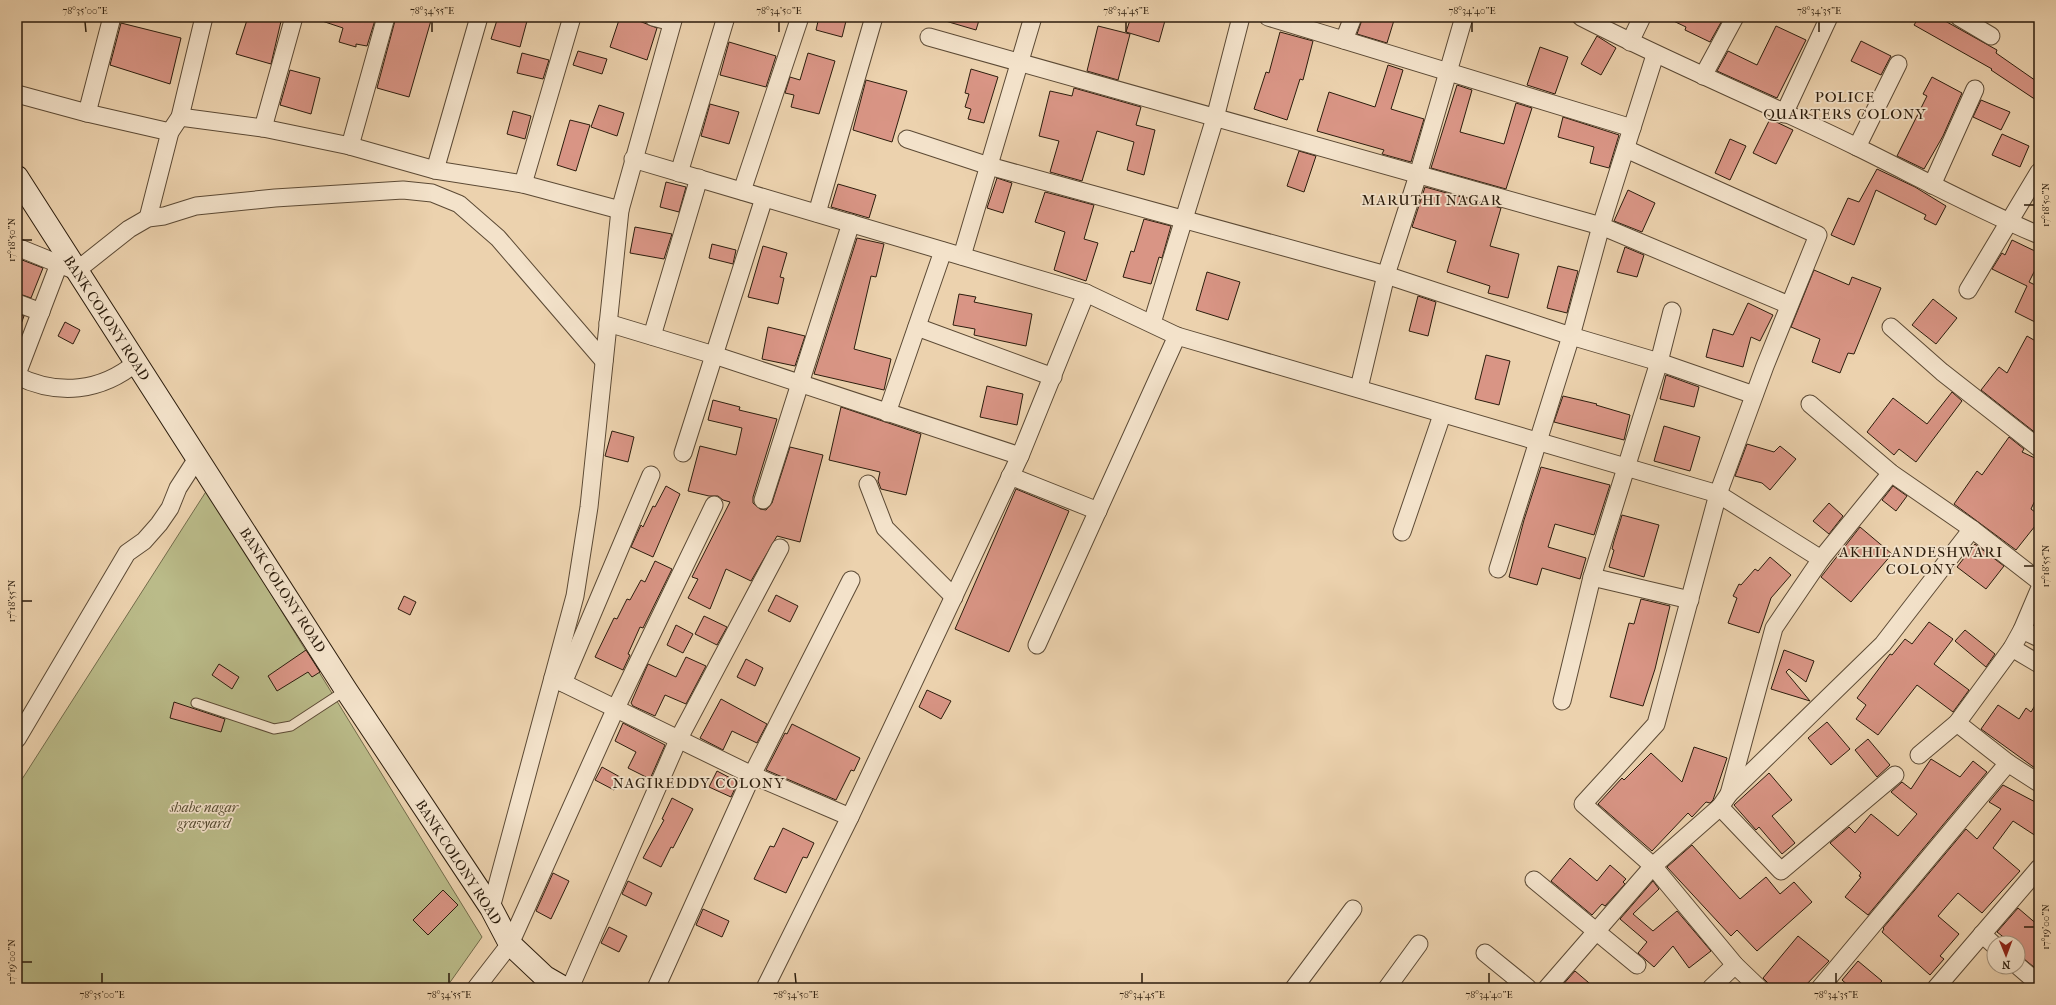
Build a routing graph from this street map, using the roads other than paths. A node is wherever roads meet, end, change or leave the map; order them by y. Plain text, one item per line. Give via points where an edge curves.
1 (112, 17) edge
2 (204, 17) edge
3 (294, 17) edge
4 (386, 17) edge
5 (479, 17) edge
6 (572, 17) edge
7 (653, 17) edge
8 (726, 17) edge
9 (800, 17) edge
10 (874, 17) edge
11 (1033, 17) edge
12 (1241, 17) edge
13 (1268, 17) edge
14 (1353, 17) edge
15 (1464, 17) edge
16 (1582, 17) edge
17 (1642, 17) edge
18 (1735, 17) edge
19 (1828, 17) edge
20 (1959, 17) edge
21 (673, 20) edge
22 (1991, 36) dead end
23 (929, 37) dead end
24 (1344, 40) junction
25 (1630, 42) junction
26 (1655, 55) junction
27 (1020, 63) junction
28 (1898, 64) dead end
29 (1448, 72) junction
30 (1703, 76) junction
31 (1975, 89) dead end
32 (17, 94) edge
33 (87, 113) junction
34 (1784, 114) junction
35 (180, 117) junction
36 (1215, 118) junction
37 (263, 128) junction
38 (1632, 128) junction
39 (170, 132) junction
40 (907, 139) dead end
41 (350, 146) junction
42 (1857, 147) junction
43 (1626, 149) junction
44 (633, 159) junction
45 (989, 166) junction
46 (435, 170) junction
47 (679, 172) junction
48 (2039, 172) edge
49 (1418, 175) junction
50 (699, 178) junction
51 (18, 180) edge
52 (523, 184) junction
53 (1932, 186) junction
54 (742, 191) junction
55 (764, 198) junction
56 (620, 210) junction
57 (817, 213) junction
58 (148, 218) junction
59 (1185, 218) junction
60 (2008, 222) junction
61 (851, 223) junction
62 (1601, 226) junction
63 (2039, 235) edge
64 (17, 247) edge
65 (944, 251) junction
66 (962, 256) junction
67 (67, 267) junction
68 (1386, 275) junction
69 (1968, 290) dead end
70 (1086, 292) junction
71 (17, 303) edge
72 (1789, 306) junction
73 (1672, 311) dead end
74 (41, 312) junction
75 (608, 323) junction
76 (1152, 323) junction
77 (917, 327) junction
78 (1891, 327) dead end
79 (652, 336) junction
80 (1177, 336) junction
81 (1571, 336) junction
82 (714, 355) junction
83 (604, 361) junction
84 (137, 362) junction
85 (1659, 362) junction
86 (17, 375) edge
87 (1052, 376) junction
88 (800, 384) junction
89 (1359, 388) junction
90 (1754, 395) junction
91 (1810, 404) dead end
92 (887, 413) junction
93 (1442, 415) junction
94 (1538, 441) junction
95 (2039, 448) edge
96 (683, 453) dead end
97 (1020, 456) junction
98 (198, 457) junction
99 (1625, 468) junction
100 (1891, 473) junction
101 (651, 475) dead end
102 (1010, 476) junction
103 (868, 484) dead end
104 (1718, 494) junction
105 (763, 500) dead end
106 (714, 505) dead end
107 (1098, 511) junction
108 (1972, 529) junction
109 (1402, 532) dead end
110 (780, 548) dead end
111 (1821, 559) junction
112 (1498, 569) dead end
113 (1592, 577) junction
114 (851, 580) dead end
115 (2039, 581) edge
116 (2039, 590) edge
117 (954, 597) junction
118 (1690, 600) junction
119 (2022, 630) junction
120 (2039, 638) edge
121 (1036, 645) dead end
122 (2012, 648) junction
123 (2039, 664) edge
124 (558, 680) junction
125 (346, 690) junction
126 (1562, 701) dead end
127 (196, 703) dead end
128 (615, 710) junction
129 (1957, 722) junction
130 (17, 739) edge
131 (678, 740) junction
132 (1919, 755) dead end
133 (2008, 763) junction
134 (752, 775) junction
135 (1895, 775) dead end
136 (2039, 784) edge
137 (1725, 800) junction
138 (850, 817) junction
139 (1653, 866) junction
140 (2039, 868) edge
141 (1534, 880) dead end
142 (491, 908) junction
143 (1353, 909) dead end
144 (1596, 931) junction
145 (1992, 935) edge
146 (1986, 942) edge
147 (510, 944) junction
148 (1419, 944) dead end
149 (1485, 953) dead end
150 (1637, 965) dead end
151 (1735, 965) junction
152 (2026, 973) edge
153 (2039, 984) edge
154 (476, 988) edge
155 (564, 988) edge
156 (570, 988) edge
157 (656, 988) edge
158 (765, 988) edge
159 (1294, 988) edge
160 (1387, 988) edge
161 (1528, 988) edge
162 (1547, 988) edge
163 (1711, 988) edge
164 (1759, 988) edge
165 (1820, 988) edge
166 (1936, 988) edge

1 - 33 street
2 - 35 street
3 - 37 street
4 - 41 street
5 - 46 street
6 - 52 street
7 - 21 street
8 - 47 street
9 - 54 street
10 - 57 street
11 - 27 street
12 - 36 street
13 - 24 street
14 - 24 street
15 - 29 street
16 - 25 street
17 - 25 street
18 - 30 street
19 - 34 street
20 - 22 street
21 - 44 street
23 - 27 street
24 - 29 street
25 - 26 street
26 - 30 street
26 - 38 street
27 - 36 street
27 - 45 street
28 - 42 street
29 - 38 street
29 - 49 street
30 - 34 street
31 - 53 street
32 - 33 street
33 - 39 street
34 - 42 street
35 - 37 street
35 - 39 street
36 - 49 street
36 - 59 street
37 - 41 street
38 - 43 street
39 - 58 street
40 - 45 street
41 - 46 street
42 - 53 street
43 - 62 street
43 - 72 street via 1818,235
44 - 47 street
44 - 56 street
45 - 59 street
45 - 66 street
46 - 52 street
47 - 50 street
48 - 60 street
49 - 62 street
49 - 68 street
50 - 54 street
50 - 79 street
51 - 67 street, BANK COLONY ROAD
52 - 56 street
53 - 60 street
54 - 55 street
55 - 57 street
55 - 82 street
56 - 75 street
57 - 61 street
58 - 67 street
58 - 83 street via 196,206 275,198 404,190 432,193 459,204 498,238
59 - 68 street
59 - 76 street
60 - 63 street
60 - 69 street
61 - 65 street
61 - 88 street
62 - 72 street
62 - 81 street
64 - 67 street
65 - 66 street
65 - 77 street
66 - 70 street
67 - 74 street
67 - 84 street, BANK COLONY ROAD
68 - 81 street
68 - 89 street
70 - 76 street
70 - 87 street
71 - 74 street
72 - 90 street
73 - 85 street
74 - 86 street
75 - 79 street
75 - 83 street
76 - 80 street
77 - 87 street
77 - 92 street
78 - 95 street via 1942,372
79 - 82 street
80 - 89 street
80 - 107 street
81 - 85 street
81 - 94 street
82 - 88 street
82 - 96 street
83 - 124 street via 589,507
84 - 86 street via 121,375 77,388 35,385
84 - 98 street, BANK COLONY ROAD
85 - 90 street
85 - 99 street
87 - 97 street
88 - 92 street
88 - 105 street
89 - 93 street
90 - 104 street
91 - 100 street
92 - 97 street
93 - 94 street
93 - 109 street
94 - 99 street
94 - 112 street
97 - 102 street
98 - 125 street, BANK COLONY ROAD
98 - 130 street via 159,524 127,553
99 - 104 street
99 - 113 street
100 - 108 street
100 - 111 street
101 - 124 street
102 - 107 street
102 - 117 street
103 - 117 street via 885,528
104 - 111 street
104 - 118 street
106 - 128 street
107 - 121 street
108 - 115 street
108 - 137 street via 1883,644
110 - 131 street
111 - 137 street via 1774,628
113 - 118 street
113 - 126 street
114 - 134 street
116 - 119 street
117 - 138 street
118 - 139 street via 1656,724 1582,804
119 - 120 street
119 - 122 street
122 - 123 street
122 - 129 street
124 - 128 street
124 - 142 street
125 - 127 lane via 291,726 274,729
125 - 142 street, BANK COLONY ROAD
128 - 131 street
128 - 147 street
129 - 132 street
129 - 133 street
131 - 134 street
131 - 156 street
133 - 136 street
133 - 165 street
134 - 138 street
134 - 157 street
135 - 137 street via 1781,871
137 - 139 street
138 - 158 street
139 - 144 street
139 - 151 street
140 - 145 street
141 - 144 street
142 - 147 street, BANK COLONY ROAD
143 - 159 street
144 - 150 street
144 - 162 street
146 - 166 street
147 - 154 street
147 - 155 street, BANK COLONY ROAD via 545,977
148 - 160 street
149 - 161 street
151 - 163 street
151 - 164 street
152 - 153 street

